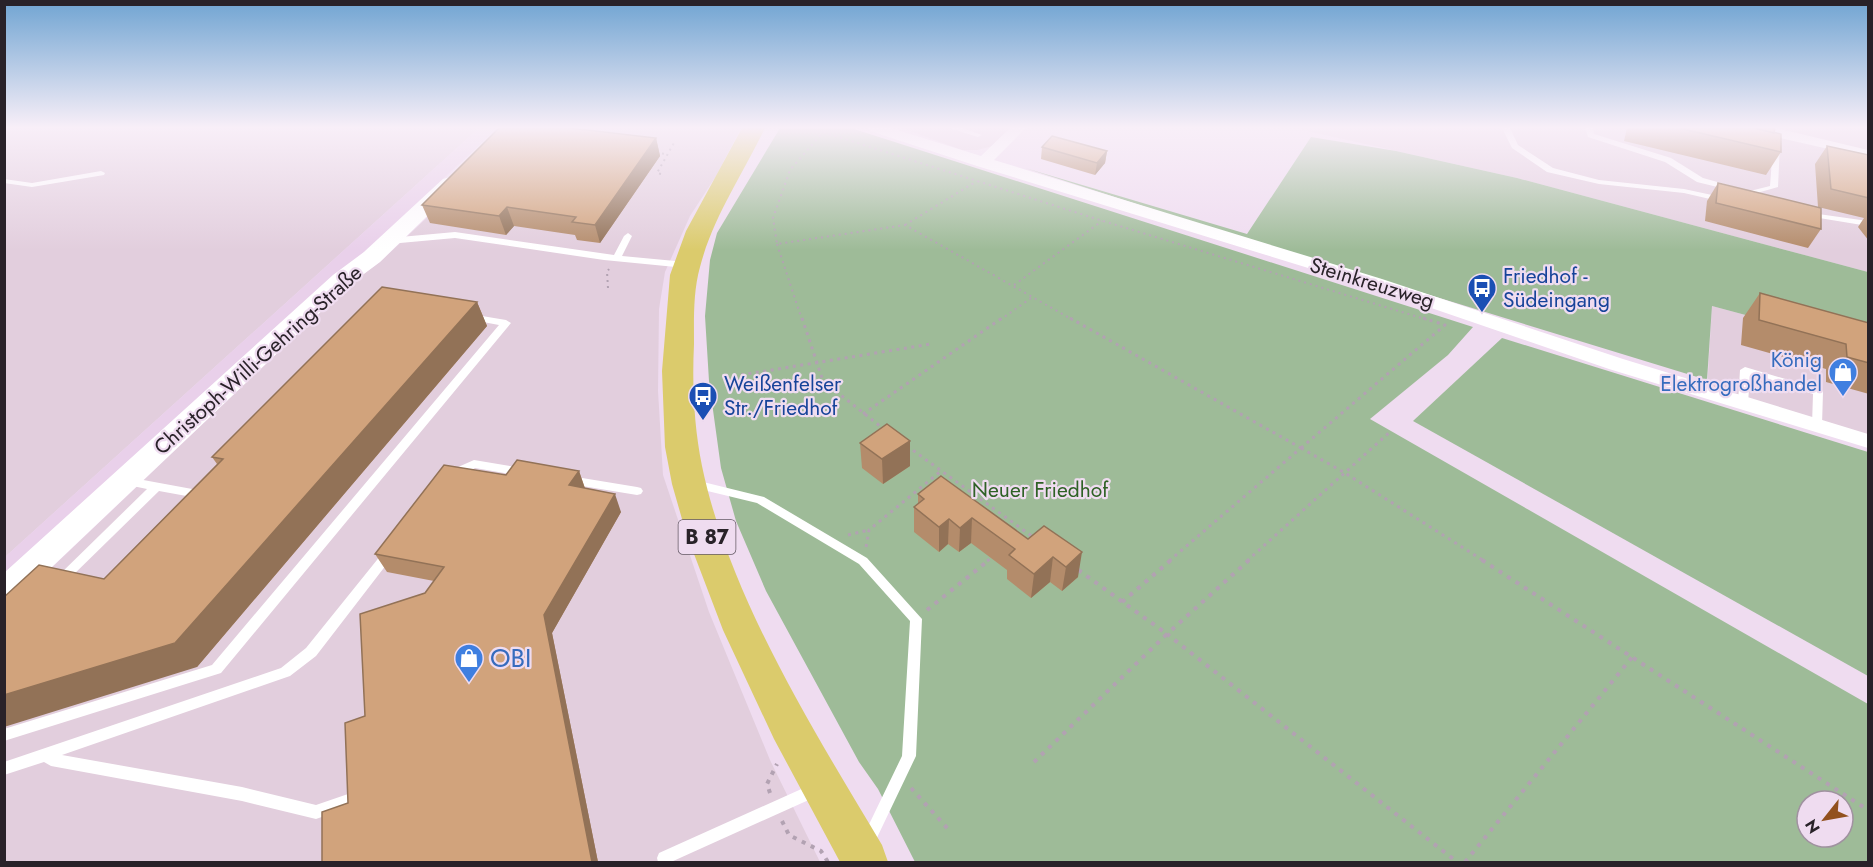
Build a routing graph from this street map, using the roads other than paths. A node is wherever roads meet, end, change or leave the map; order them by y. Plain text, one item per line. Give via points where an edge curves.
1 (466, 168) edge
2 (735, 168) edge
3 (971, 168) edge
4 (982, 168) edge
5 (1548, 168) edge
6 (1682, 168) edge
7 (1776, 168) edge
8 (979, 172) junction
9 (101, 173) dead end
10 (4, 181) edge
11 (1760, 192) junction
12 (1766, 201) edge
13 (1736, 203) edge
14 (1794, 212) edge
15 (1869, 224) edge
16 (628, 236) dead end
17 (388, 241) junction
18 (617, 258) junction
19 (686, 265) junction
20 (459, 315) edge
21 (1743, 403) junction
22 (1817, 425) junction
23 (1869, 441) edge
24 (535, 474) edge
25 (557, 477) edge
26 (127, 481) junction
27 (689, 483) junction
28 (443, 484) edge
29 (157, 486) junction
30 (637, 491) dead end
31 (203, 495) edge
32 (399, 540) edge
33 (55, 585) edge
34 (4, 593) edge
35 (4, 735) edge
36 (47, 754) junction
37 (4, 769) edge
38 (822, 786) junction
39 (348, 801) edge
40 (664, 858) dead end
41 (863, 859) edge

1 - 17 street, Christoph-Willi-Gehring-Straße
2 - 19 main road, B 87
3 - 8 street, Steinkreuzweg
4 - 8 street
5 - 13 lane via 1599,182 1684,191
6 - 11 lane via 1700,180
7 - 11 lane via 1774,187
8 - 21 street, Steinkreuzweg via 1376,283
9 - 10 lane via 32,185
11 - 12 lane
14 - 15 lane
16 - 18 lane
17 - 18 lane via 446,235
17 - 26 street, Christoph-Willi-Gehring-Straße via 341,280
18 - 19 lane
19 - 27 main road, B 87 via 677,378
20 - 35 lane via 506,323 216,669
21 - 22 street, Steinkreuzweg
21 - 22 lane via 1745,370 1818,392
22 - 23 street, Steinkreuzweg
24 - 28 lane via 474,464 450,475
25 - 30 lane
26 - 29 lane
26 - 34 street, Christoph-Willi-Gehring-Straße
27 - 38 main road, B 87 via 733,606
27 - 41 lane via 760,500 863,561 916,619 909,756
29 - 31 lane
29 - 33 lane
32 - 36 lane via 311,652 285,672
36 - 37 lane
36 - 39 lane via 51,760 242,794 316,812
38 - 40 lane
38 - 41 main road, B 87

